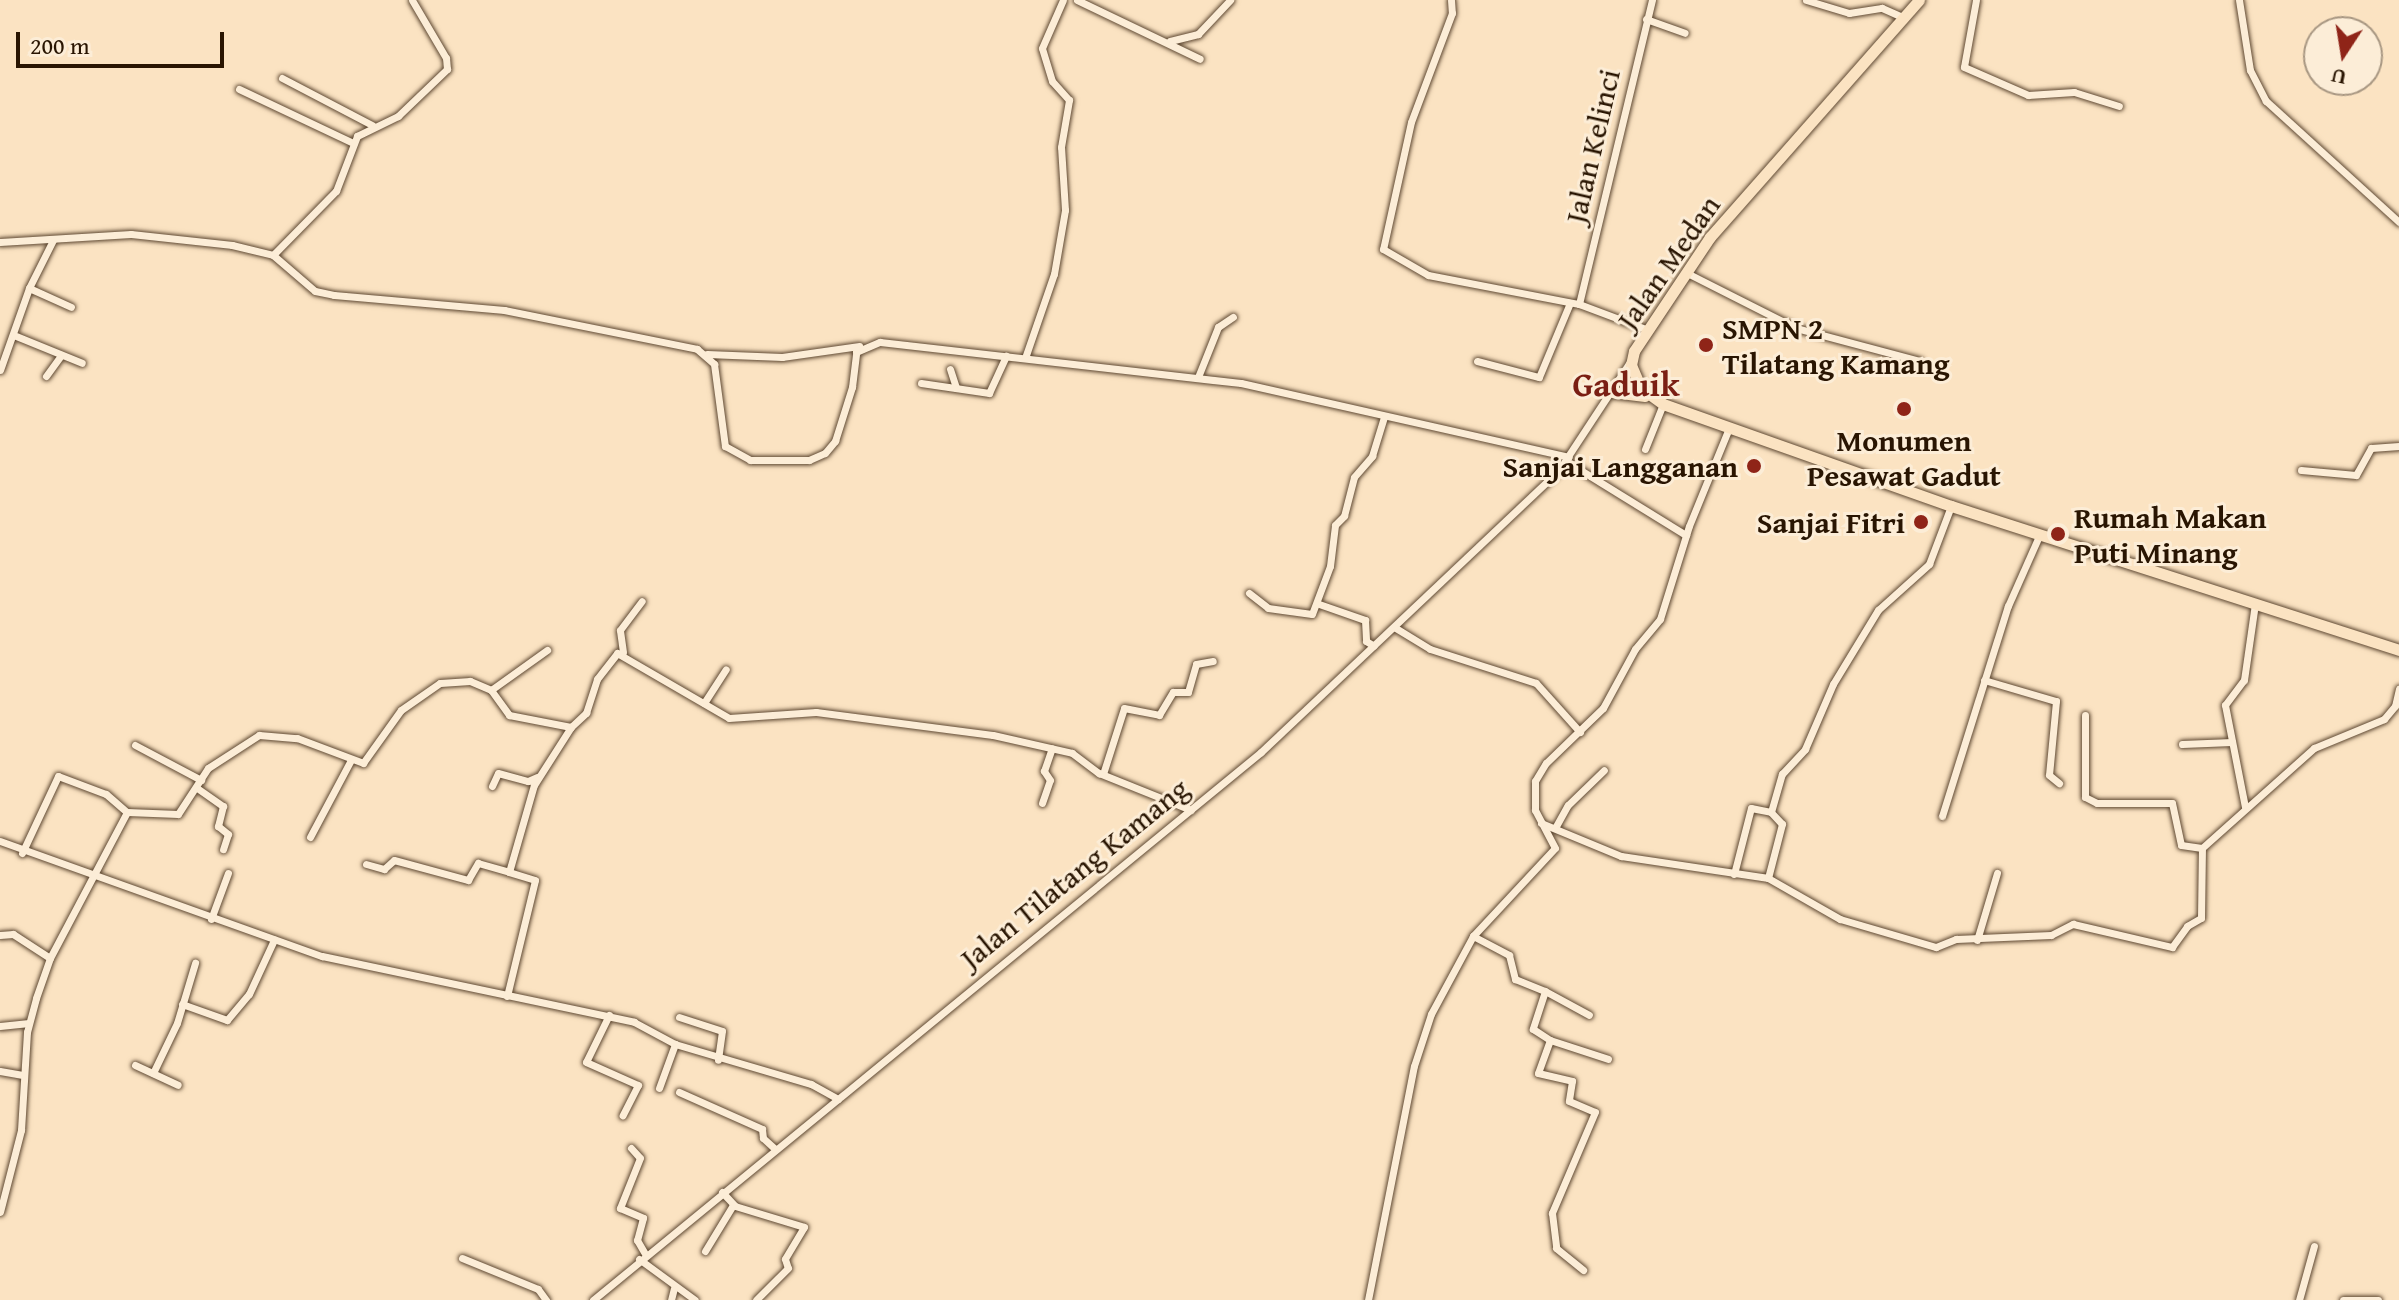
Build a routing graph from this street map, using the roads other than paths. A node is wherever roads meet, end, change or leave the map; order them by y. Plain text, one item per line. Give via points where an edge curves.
1 (412, 0) edge
2 (1063, 0) edge
3 (1077, 0) edge
4 (1230, 0) edge
5 (1451, 0) edge
6 (1652, 0) edge
7 (1806, 0) edge
8 (1919, 0) edge
9 (1976, 0) edge
10 (2239, 0) edge
11 (1904, 18) junction
12 (1646, 19) junction
13 (1685, 33) dead end
14 (1170, 41) junction
15 (1200, 59) dead end
16 (282, 78) dead end
17 (239, 89) dead end
18 (2119, 106) dead end
19 (372, 125) junction
20 (353, 143) junction
21 (2399, 222) edge
22 (53, 240) junction
23 (0, 242) edge
24 (273, 255) junction
25 (1689, 274) junction
26 (29, 288) junction
27 (1574, 304) junction
28 (71, 307) dead end
29 (1233, 317) dead end
30 (1648, 330) junction
31 (16, 336) junction
32 (863, 345) junction
33 (707, 354) junction
34 (61, 355) junction
35 (1006, 356) junction
36 (1025, 358) junction
37 (1631, 360) junction
38 (1477, 361) dead end
39 (1920, 361) dead end
40 (82, 363) dead end
41 (950, 369) dead end
42 (0, 370) edge
43 (46, 376) dead end
44 (1198, 377) junction
45 (921, 383) dead end
46 (956, 388) junction
47 (1612, 392) junction
48 (1650, 398) junction
49 (1663, 404) junction
50 (1384, 417) junction
51 (1729, 428) junction
52 (2399, 446) edge
53 (1645, 449) dead end
54 (1568, 459) junction
55 (2301, 470) dead end
56 (1951, 506) junction
57 (1686, 535) junction
58 (2039, 536) junction
59 (1249, 593) dead end
60 (642, 601) dead end
61 (1319, 604) junction
62 (2255, 604) junction
63 (1394, 627) junction
64 (1374, 646) junction
65 (547, 650) dead end
66 (2399, 650) edge
67 (623, 652) junction
68 (1213, 661) dead end
69 (726, 669) dead end
70 (1984, 680) junction
71 (2399, 688) edge
72 (491, 690) junction
73 (704, 703) junction
74 (2085, 715) dead end
75 (571, 727) junction
76 (1580, 732) junction
77 (2232, 742) junction
78 (2182, 744) dead end
79 (135, 745) dead end
80 (1052, 748) junction
81 (351, 760) junction
82 (1604, 770) dead end
83 (1103, 774) junction
84 (537, 777) junction
85 (2059, 783) dead end
86 (199, 784) junction
87 (492, 786) dead end
88 (1042, 803) dead end
89 (2245, 807) junction
90 (1191, 810) junction
91 (127, 812) junction
92 (1771, 812) junction
93 (1942, 816) dead end
94 (1541, 823) junction
95 (1555, 828) junction
96 (310, 837) dead end
97 (0, 841) edge
98 (2202, 848) junction
99 (223, 849) dead end
100 (22, 853) junction
101 (366, 864) dead end
102 (509, 872) junction
103 (228, 873) dead end
104 (1997, 873) dead end
105 (1734, 874) junction
106 (95, 878) junction
107 (1768, 878) junction
108 (211, 919) junction
109 (0, 935) edge
110 (1473, 936) junction
111 (274, 940) junction
112 (1977, 940) junction
113 (50, 958) junction
114 (195, 963) dead end
115 (1545, 991) junction
116 (507, 996) junction
117 (182, 1004) junction
118 (609, 1015) junction
119 (1589, 1015) dead end
120 (679, 1017) dead end
121 (29, 1023) junction
122 (0, 1026) edge
123 (1550, 1040) junction
124 (675, 1044) junction
125 (1608, 1059) dead end
126 (718, 1060) junction
127 (135, 1065) dead end
128 (0, 1071) edge
129 (153, 1073) junction
130 (23, 1075) junction
131 (178, 1085) dead end
132 (659, 1088) dead end
133 (679, 1092) dead end
134 (838, 1099) junction
135 (623, 1115) dead end
136 (631, 1148) dead end
137 (774, 1148) junction
138 (722, 1192) junction
139 (733, 1205) junction
140 (0, 1212) edge
141 (2314, 1246) dead end
142 (705, 1251) dead end
143 (642, 1256) junction
144 (462, 1258) dead end
145 (1583, 1270) dead end
146 (674, 1288) junction
147 (546, 1300) edge
148 (593, 1300) edge
149 (671, 1300) edge
150 (695, 1300) edge
151 (756, 1300) edge
152 (1368, 1300) edge
153 (2299, 1300) edge
154 (2343, 1300) edge
155 (2378, 1300) edge

1 - 19 street via 446,58 447,69 398,116
2 - 36 street via 1042,48 1052,81 1069,100 1061,147 1065,210 1054,274
3 - 14 street
4 - 14 street via 1198,34
5 - 27 street via 1452,13 1411,122 1383,249 1428,275
6 - 12 street, Jalan Kelinci
7 - 11 street via 1849,13 1882,8
8 - 11 highway, Jalan Medan
9 - 18 street via 1964,67 2028,95 2074,92
10 - 21 street via 2250,70 2266,101
11 - 25 highway, Jalan Medan via 1736,205
12 - 13 street
12 - 27 street, Jalan Kelinci
14 - 15 street
16 - 19 street
17 - 20 street
19 - 20 street
20 - 24 street via 336,191
22 - 23 street
22 - 24 street via 142,234
22 - 26 street
24 - 33 street via 315,291 504,310
25 - 30 highway, Jalan Medan
25 - 39 street via 1796,328
26 - 28 street
26 - 31 street
27 - 30 street
27 - 38 street, Jalan Kelinci via 1539,377
29 - 44 street via 1218,327
30 - 37 highway, Jalan Medan
31 - 34 street
31 - 42 street
32 - 33 street via 840,353 782,357
32 - 33 street via 855,355 852,387 835,441 809,460 777,462 750,460 725,446 718,425 717,376
32 - 35 street
34 - 40 street
34 - 43 street
35 - 36 street
35 - 46 street via 989,393
36 - 44 street
37 - 47 street, Jalan Tilatang Kamang
37 - 48 highway, Jalan Medan via 1636,383
41 - 46 street
44 - 50 street
45 - 46 street
47 - 48 highway
47 - 54 street, Jalan Tilatang Kamang
48 - 49 highway
49 - 51 highway
49 - 53 street
50 - 54 street
50 - 61 street via 1372,456 1354,477 1344,516 1335,525
51 - 56 highway
51 - 57 street
52 - 55 street via 2369,449 2356,475
54 - 57 street
54 - 63 street, Jalan Tilatang Kamang
56 - 58 highway
56 - 92 street via 1929,564 1878,610 1853,646 1808,743 1782,774
57 - 76 street via 1660,619 1635,649 1603,708
58 - 62 highway
58 - 70 street
59 - 61 street via 1268,608 1305,615
60 - 67 street via 620,630
61 - 64 street via 1365,620 1366,641
62 - 66 highway
62 - 77 street via 2244,680 2225,705
63 - 64 street, Jalan Tilatang Kamang
63 - 76 street via 1430,649 1536,683 1560,716
64 - 90 street, Jalan Tilatang Kamang
65 - 72 street
67 - 73 street
67 - 75 street via 609,660 586,713
68 - 83 street via 1196,664 1188,692 1173,692 1159,715 1124,708
69 - 73 street
70 - 85 street via 2056,701 2049,775
70 - 93 street
71 - 89 street via 2395,706 2384,719 2314,748
72 - 75 street via 509,715
72 - 81 street via 470,681 430,686 397,714 370,758 363,763
73 - 80 street via 736,719 825,713
74 - 98 street via 2085,797 2097,803 2172,803 2181,845
75 - 84 street
76 - 94 street via 1535,781 1532,797
77 - 78 street
77 - 89 street
79 - 86 street
80 - 83 street via 1072,753
80 - 88 street
81 - 86 street via 297,738 259,735 208,768
81 - 96 street
82 - 95 street via 1568,805
83 - 90 street
84 - 87 street via 528,781 498,773
84 - 102 street
86 - 91 street via 178,814
86 - 99 street via 223,806 218,826 228,834
89 - 98 street
90 - 134 street, Jalan Tilatang Kamang
91 - 100 street via 106,794 58,776
91 - 106 street
92 - 105 street via 1751,808
92 - 107 street via 1782,824
94 - 95 street
94 - 110 street via 1555,848
95 - 105 street via 1621,856
97 - 100 street
98 - 112 street via 2201,918 2187,926 2172,947 2073,924 2051,935
100 - 106 street
101 - 102 street via 384,869 394,860 468,880 478,863
102 - 116 street via 535,882
103 - 108 street
104 - 112 street
105 - 107 street
106 - 108 street
106 - 113 street
107 - 112 street via 1862,926 1936,947 1956,939
108 - 111 street
109 - 113 street via 13,934
110 - 115 street via 1509,955 1515,979
110 - 152 street via 1431,1014 1414,1066
111 - 116 street
111 - 117 street via 252,991 227,1020
113 - 121 street
114 - 117 street
115 - 119 street
115 - 123 street via 1533,1029
116 - 118 street
117 - 129 street
118 - 124 street via 639,1023
118 - 135 street via 586,1062 638,1085
120 - 126 street via 722,1031
121 - 122 street
121 - 130 street
123 - 125 street
123 - 145 street via 1538,1073 1572,1081 1569,1101 1595,1112 1552,1213 1556,1248
124 - 126 street
124 - 132 street
126 - 134 street via 811,1084
127 - 129 street
128 - 130 street
129 - 131 street
130 - 140 street via 21,1130
133 - 137 street via 762,1129
134 - 137 street, Jalan Tilatang Kamang
136 - 143 street via 640,1158 620,1208 643,1218 637,1240
137 - 138 street, Jalan Tilatang Kamang
138 - 139 street
138 - 143 street, Jalan Tilatang Kamang
139 - 142 street
139 - 151 street via 804,1227 785,1259 788,1268
141 - 153 street
143 - 146 street
143 - 148 street, Jalan Tilatang Kamang
144 - 147 street via 538,1289
146 - 149 street
146 - 150 street
154 - 155 street

